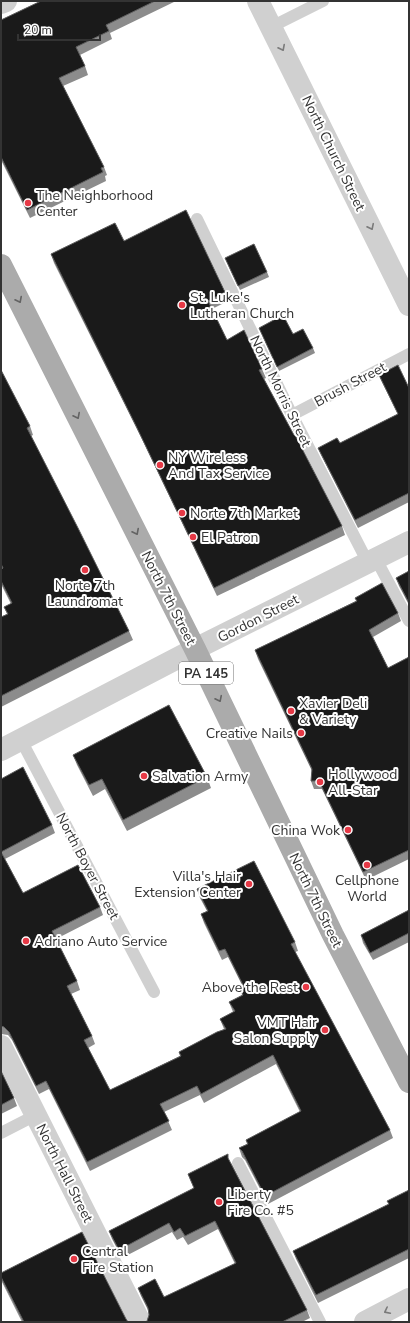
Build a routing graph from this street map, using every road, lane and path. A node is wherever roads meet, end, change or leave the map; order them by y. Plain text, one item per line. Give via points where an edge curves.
1 (6, 1) edge
2 (258, 1) edge
3 (323, 1) edge
4 (1, 3) edge
5 (271, 27) junction
6 (197, 219) dead end
7 (1, 265) edge
8 (409, 305) edge
9 (409, 354) edge
10 (292, 415) junction
11 (409, 542) edge
12 (372, 561) junction
13 (409, 621) edge
14 (195, 649) junction
15 (21, 740) junction
16 (1, 750) edge
17 (154, 992) dead end
18 (1, 1046) edge
19 (409, 1082) edge
20 (36, 1115) junction
21 (1, 1133) edge
22 (238, 1163) dead end
23 (409, 1300) edge
24 (140, 1322) edge
25 (320, 1322) edge
26 (365, 1322) edge

1 - 4 street
2 - 5 street, North Church Street
3 - 5 lane
5 -> 8 street, North Church Street
6 - 10 lane, North Morris Street
7 -> 14 main road, North 7th Street / PA 145
9 - 10 lane, Brush Street
10 - 12 lane, North Morris Street
11 - 12 street, Gordon Street
12 - 13 lane, North Morris Street
12 - 14 street, Gordon Street
14 - 15 street, Gordon Street
14 -> 19 main road, North 7th Street / PA 145 via 333,935
15 - 16 street, Gordon Street
15 - 17 lane, North Boyer Street
18 - 20 street, North Hall Street
20 - 21 lane
20 - 24 street, North Hall Street
22 - 25 lane
23 -> 26 street

